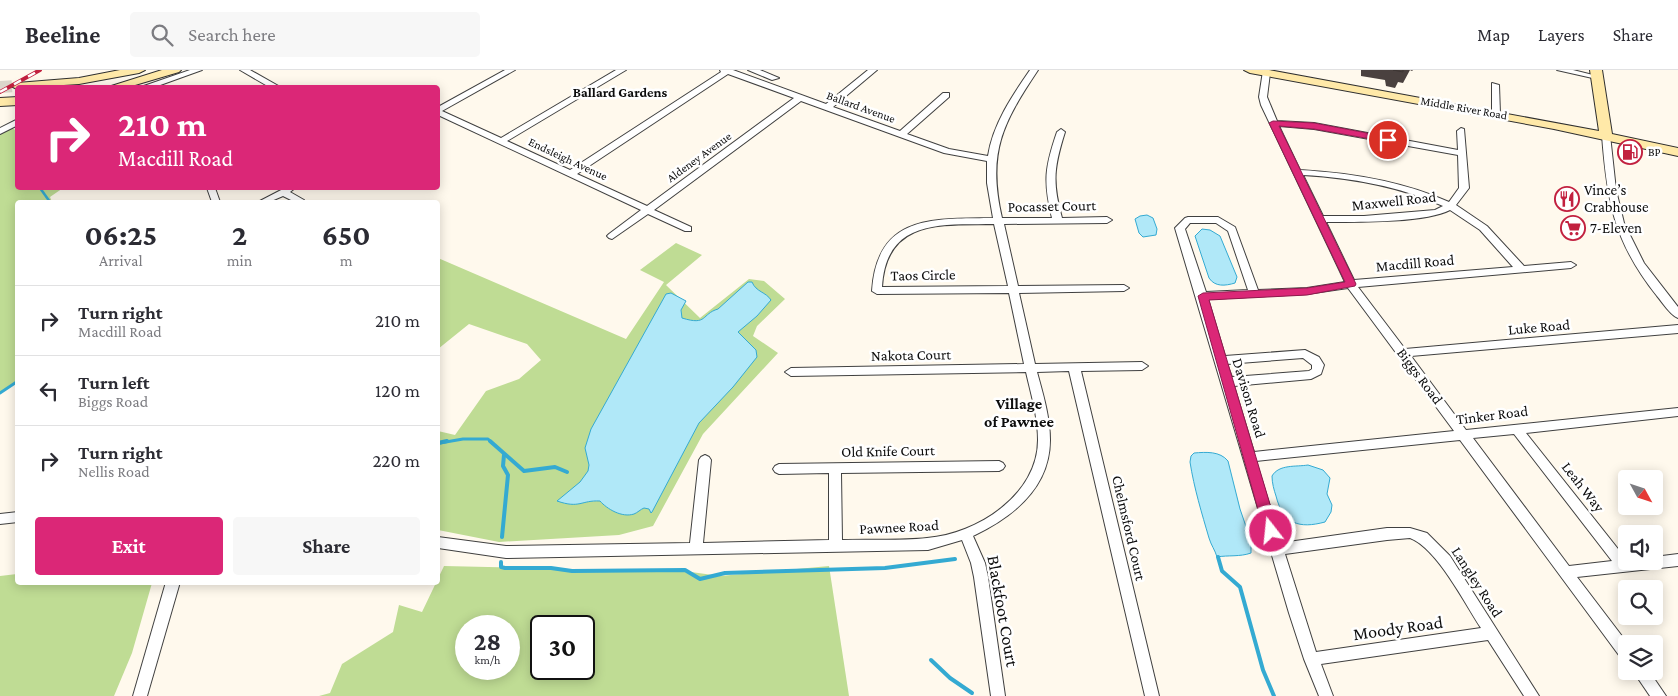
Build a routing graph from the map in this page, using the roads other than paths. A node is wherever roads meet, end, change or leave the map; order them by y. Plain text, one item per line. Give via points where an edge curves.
1 (138, 70) edge
2 (175, 70) edge
3 (198, 70) edge
4 (244, 70) edge
5 (622, 70) edge
6 (727, 70) edge
7 (752, 70) edge
8 (873, 70) edge
9 (1034, 70) edge
10 (1250, 70) edge
11 (1561, 70) edge
12 (506, 71) edge
13 (1266, 73) junction
14 (1596, 73) edge
15 (776, 78) dead end
16 (29, 85) edge
17 (121, 85) edge
18 (151, 85) edge
19 (272, 85) edge
20 (1495, 86) dead end
21 (946, 95) dead end
22 (800, 98) junction
23 (15, 100) edge
24 (0, 102) edge
25 (826, 108) junction
26 (440, 110) edge
27 (440, 112) edge
28 (1496, 114) junction
29 (15, 123) edge
30 (1273, 123) junction
31 (0, 131) edge
32 (1061, 132) dead end
33 (1461, 132) dead end
34 (901, 135) junction
35 (1606, 135) junction
36 (500, 142) junction
37 (1678, 152) edge
38 (1462, 154) junction
39 (992, 159) junction
40 (1297, 172) junction
41 (570, 174) junction
42 (287, 190) edge
43 (267, 200) edge
44 (299, 200) edge
45 (1451, 206) junction
46 (647, 210) junction
47 (1319, 219) junction
48 (1106, 220) dead end
49 (998, 221) junction
50 (1058, 221) junction
51 (688, 229) dead end
52 (612, 236) dead end
53 (1570, 265) dead end
54 (1520, 268) junction
55 (1351, 284) junction
56 (1124, 288) dead end
57 (1013, 289) junction
58 (1254, 292) junction
59 (1203, 296) junction
60 (1678, 314) edge
61 (1678, 329) edge
62 (1402, 353) junction
63 (1221, 360) junction
64 (1142, 366) dead end
65 (1074, 367) junction
66 (1031, 368) junction
67 (791, 372) dead end
68 (1227, 382) junction
69 (1678, 412) edge
70 (1516, 428) junction
71 (1464, 435) junction
72 (1250, 458) junction
73 (705, 460) dead end
74 (999, 466) dead end
75 (835, 468) junction
76 (779, 469) dead end
77 (15, 517) edge
78 (0, 518) edge
79 (966, 534) junction
80 (440, 543) edge
81 (836, 546) junction
82 (696, 548) junction
83 (1277, 549) junction
84 (1618, 558) edge
85 (1678, 560) edge
86 (1663, 562) edge
87 (1618, 567) edge
88 (1565, 572) junction
89 (172, 585) edge
90 (1491, 633) junction
91 (1618, 642) edge
92 (1312, 659) junction
93 (1647, 680) edge
94 (140, 696) edge
95 (998, 696) edge
96 (1152, 696) edge
97 (1326, 696) edge
98 (1532, 696) edge
99 (1659, 696) edge

1 - 16 street via 79,81
2 - 17 street
3 - 18 street
4 - 19 street
5 - 36 street
6 - 22 street, Ballard Avenue
6 - 41 street
7 - 15 street
8 - 25 street
9 - 39 street, Pawnee Road via 1004,117
10 - 13 street, Middle River Road
11 - 14 street
12 - 26 street
13 - 28 street, Middle River Road
13 - 30 street, Biggs Road via 1263,97
14 - 35 street
20 - 28 street
21 - 34 street
22 - 25 street, Ballard Avenue
22 - 46 street, Aldeney Avenue
23 - 24 street
25 - 34 street, Ballard Avenue
27 - 36 street, Endsleigh Avenue
28 - 35 street, Middle River Road
29 - 31 street
30 - 38 street via 1314,126
30 - 40 street, Biggs Road
32 - 50 street via 1048,176
33 - 38 street, Maxwell Road
34 - 39 street, Ballard Avenue via 946,152
35 - 37 street, Middle River Road
35 - 60 street via 1618,220 1648,277
36 - 41 street, Endsleigh Avenue
38 - 45 street, Maxwell Road via 1464,188
39 - 49 street, Pawnee Road
40 - 45 street via 1332,174 1401,188
40 - 47 street, Biggs Road
41 - 46 street, Endsleigh Avenue
42 - 43 street
42 - 44 street
45 - 47 street, Maxwell Road via 1437,213
45 - 54 street via 1483,228
46 - 51 street, Endsleigh Avenue
46 - 52 street, Aldeney Avenue
47 - 55 street, Biggs Road
48 - 50 street, Pocasset Court
49 - 50 street, Pocasset Court
49 - 57 street, Pawnee Road
49 - 57 street, Taos Circle via 937,222 906,230 882,259 877,291
53 - 54 street, Macdill Road
54 - 55 street, Macdill Road
55 - 58 street, Macdill Road via 1307,291
55 - 62 street, Biggs Road
56 - 57 street
57 - 66 street, Pawnee Road
58 - 59 street, Macdill Road
58 - 59 street, Davison Road via 1232,229 1218,220 1188,220 1180,228
59 - 63 street, Davison Road
61 - 62 street, Luke Road
62 - 71 street, Biggs Road
63 - 68 street, Davison Road
63 - 68 street via 1305,354 1318,365 1317,371 1311,375
64 - 65 street, Nakota Court
65 - 66 street, Nakota Court
65 - 96 street, Chelmsford Court
66 - 67 street, Nakota Court
66 - 79 street, Pawnee Road via 1043,429 1040,468 1019,500 995,519
68 - 72 street, Davison Road
69 - 70 street, Tinker Road
70 - 71 street, Tinker Road
70 - 84 street, Leah Way
71 - 72 street, Tinker Road
71 - 88 street, Biggs Road
72 - 83 street, Davison Road
73 - 82 street
74 - 75 street, Old Knife Court
75 - 76 street, Old Knife Court
75 - 81 street
77 - 78 street
79 - 81 street, Pawnee Road via 928,544
79 - 95 street, Blackfoot Court via 978,562
80 - 82 street, Pawnee Road via 506,552
81 - 82 street, Pawnee Road
83 - 90 street, Langley Road via 1410,533 1422,538 1445,560
83 - 92 street, Davison Road
85 - 86 street
87 - 88 street
88 - 91 street, Biggs Road
89 - 94 street
90 - 92 street, Moody Road
90 - 98 street, Langley Road
92 - 97 street, Davison Road
93 - 99 street

